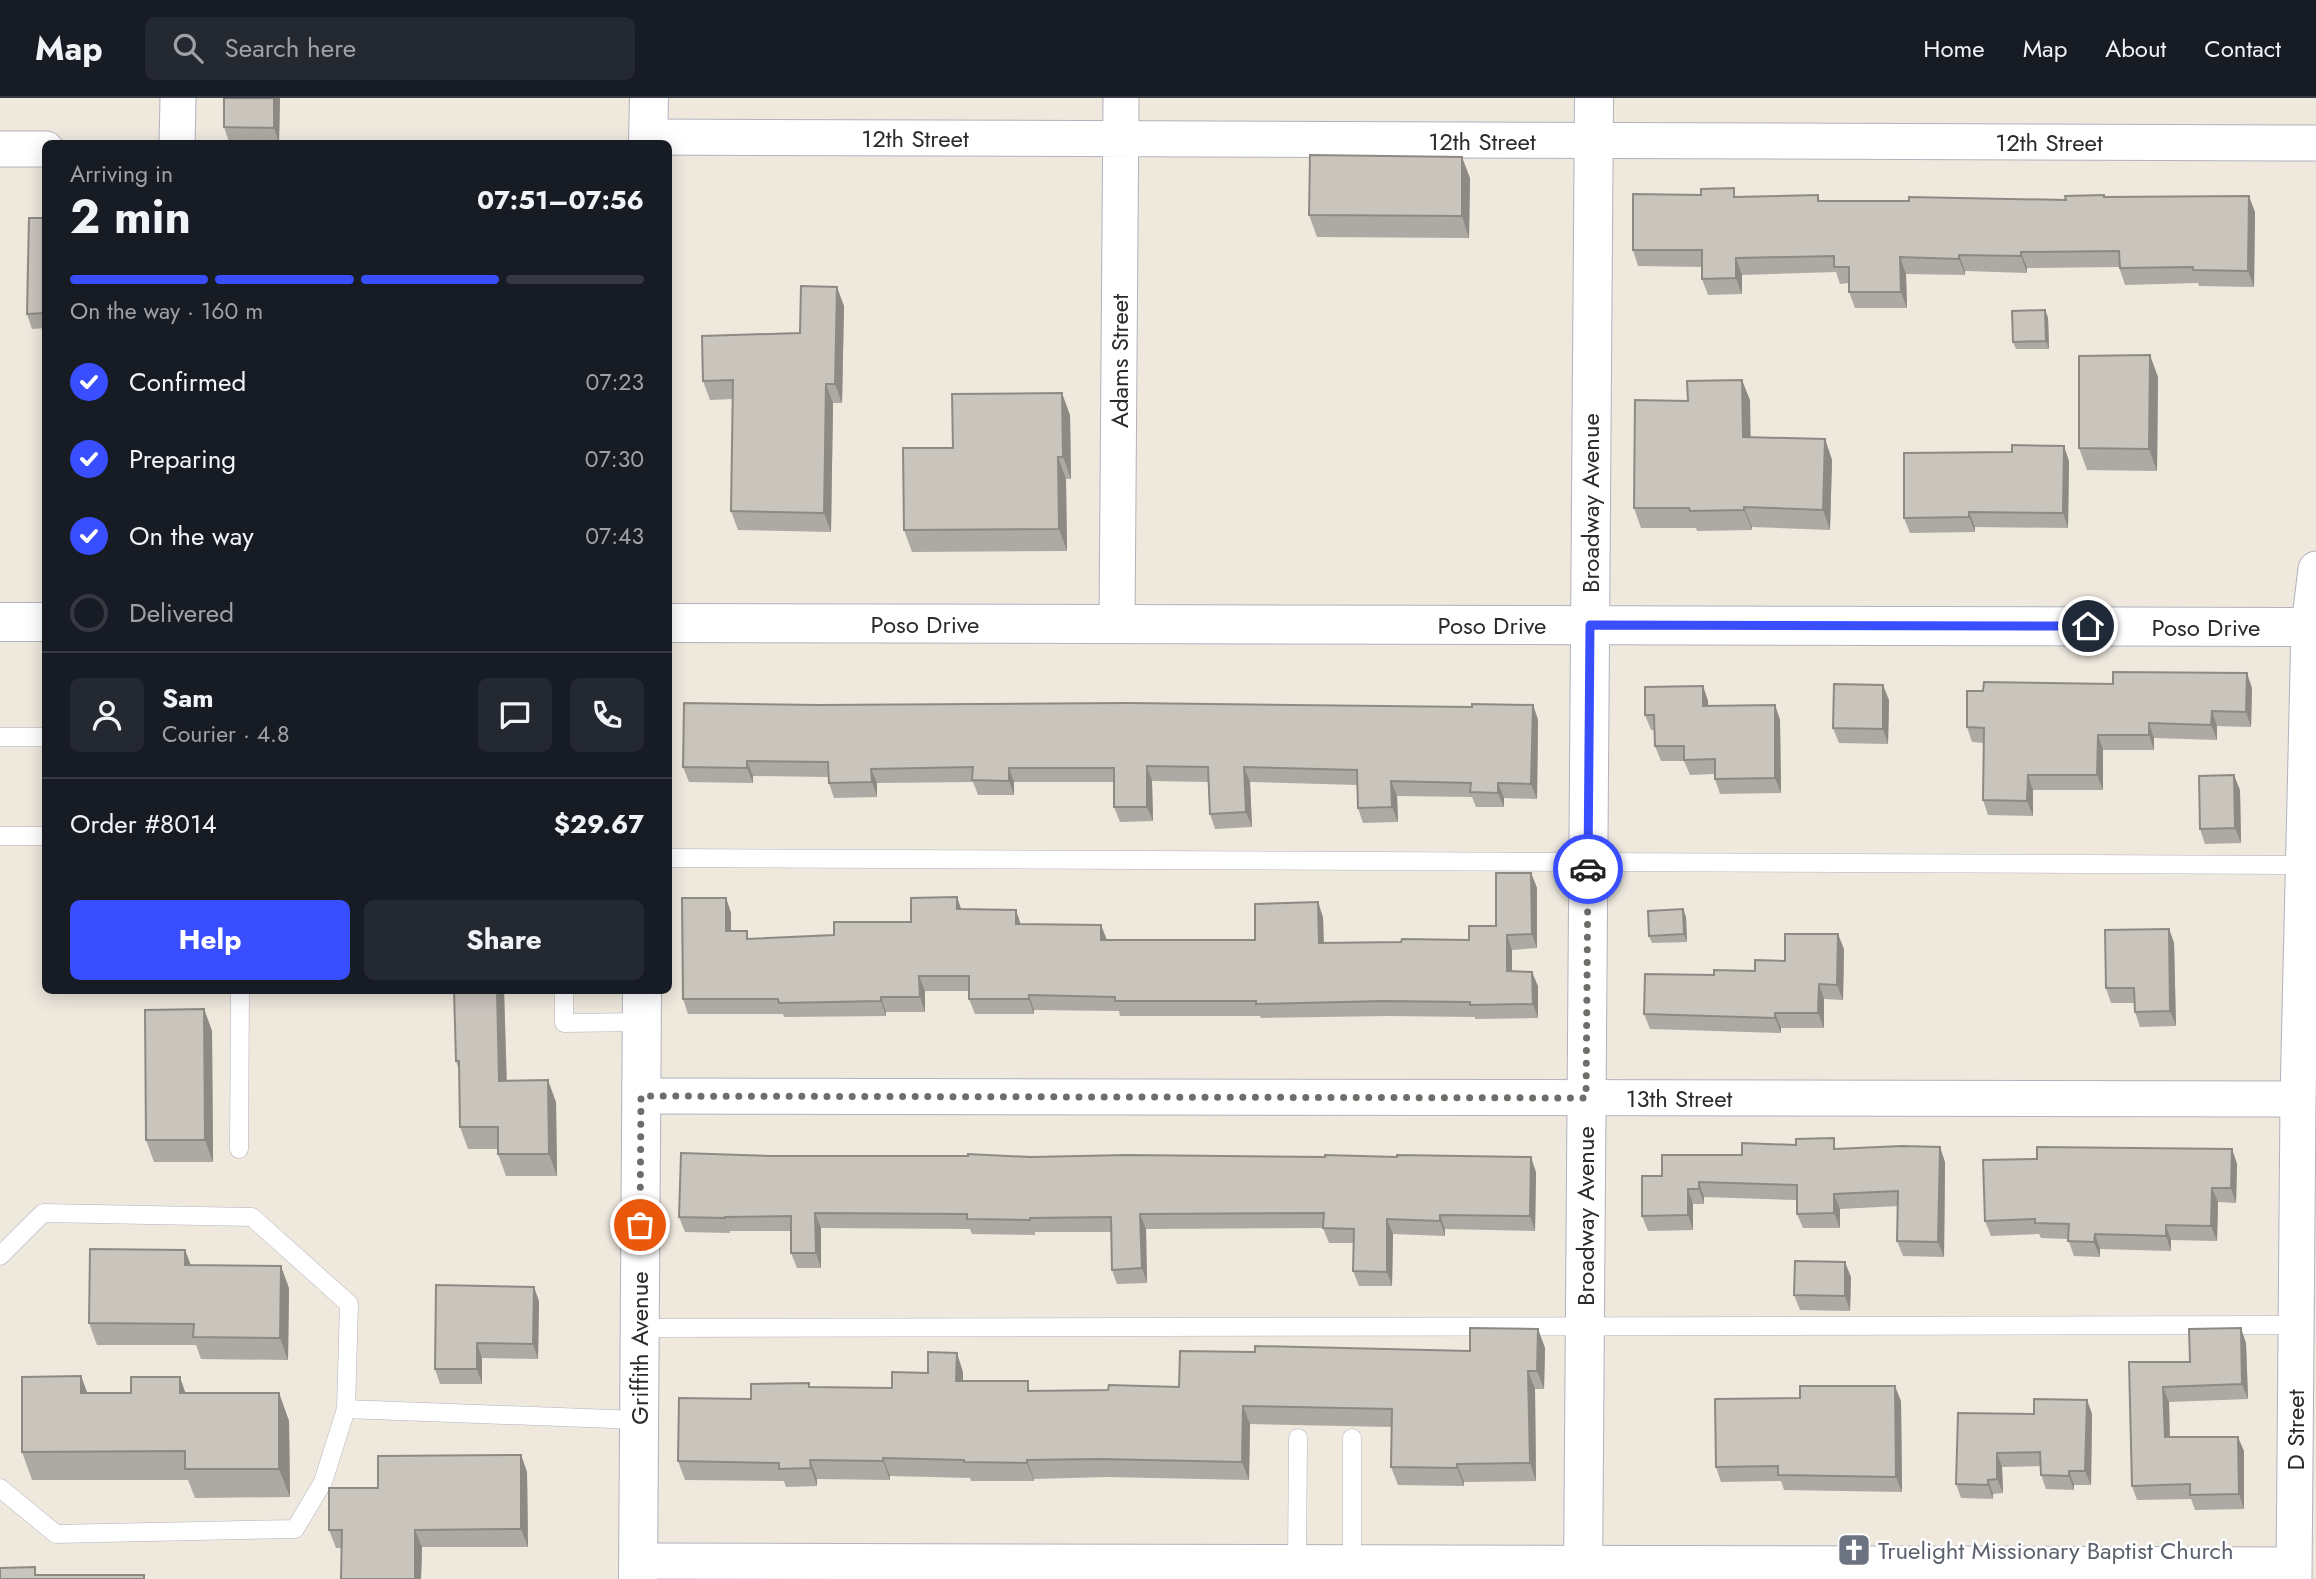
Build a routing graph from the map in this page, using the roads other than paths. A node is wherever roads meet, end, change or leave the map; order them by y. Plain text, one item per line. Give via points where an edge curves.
1 (177, 98) edge
2 (649, 98) edge
3 (1121, 98) edge
4 (1594, 98) edge
5 (1121, 139) junction
6 (177, 140) edge
7 (648, 140) edge
8 (1593, 141) junction
9 (2316, 143) edge
10 (0, 149) edge
11 (42, 149) edge
12 (2316, 569) edge
13 (0, 622) edge
14 (42, 622) edge
15 (672, 623) edge
16 (1117, 624) junction
17 (1590, 625) junction
18 (2312, 627) edge
19 (0, 737) edge
20 (42, 737) edge
21 (0, 835) edge
22 (42, 836) edge
23 (672, 858) edge
24 (1588, 861) junction
25 (2303, 865) junction
26 (240, 994) edge
27 (564, 994) edge
28 (642, 1006) edge
29 (641, 1096) junction
30 (1586, 1098) junction
31 (2298, 1099) junction
32 (239, 1149) dead end
33 (0, 1256) edge
34 (2296, 1325) junction
35 (1584, 1327) junction
36 (639, 1328) junction
37 (346, 1409) junction
38 (639, 1420) junction
39 (1297, 1438) dead end
40 (1352, 1438) dead end
41 (0, 1488) edge
42 (1297, 1563) junction
43 (1352, 1563) junction
44 (638, 1570) edge
45 (1583, 1571) edge
46 (2294, 1572) edge

1 - 6 street
2 - 7 street
3 - 5 street, Adams Street
4 - 8 street, Broadway Avenue
5 - 7 street, 12th Street
5 - 8 street, 12th Street
5 - 16 street, Adams Street
8 - 9 street, 12th Street
8 - 17 street, Broadway Avenue
10 - 11 street
12 - 18 street, D Street
13 - 14 street
15 - 16 street, Poso Drive
16 - 17 street, Poso Drive
17 - 18 street, Poso Drive
17 - 24 street, Broadway Avenue
18 - 25 street, D Street
19 - 20 lane
21 - 22 lane
23 - 24 lane
24 - 25 lane
24 - 30 street, Broadway Avenue
25 - 31 street, D Street
26 - 32 lane
27 - 28 lane via 564,1023
28 - 29 street, Griffith Avenue
29 - 30 street, 13th Street
29 - 36 street, Griffith Avenue
30 - 31 street, 13th Street
30 - 35 street, Broadway Avenue
31 - 34 street, D Street
33 - 37 lane via 43,1213 252,1217 349,1304
34 - 35 lane
34 - 46 street, D Street
35 - 36 lane
35 - 45 street, Broadway Avenue
36 - 38 street, Griffith Avenue
37 - 38 lane
37 - 41 lane via 323,1482 295,1529 56,1534
38 - 44 street, Griffith Avenue
39 - 42 lane
40 - 43 lane
42 - 43 street
42 - 44 street
43 - 45 street
45 - 46 street

